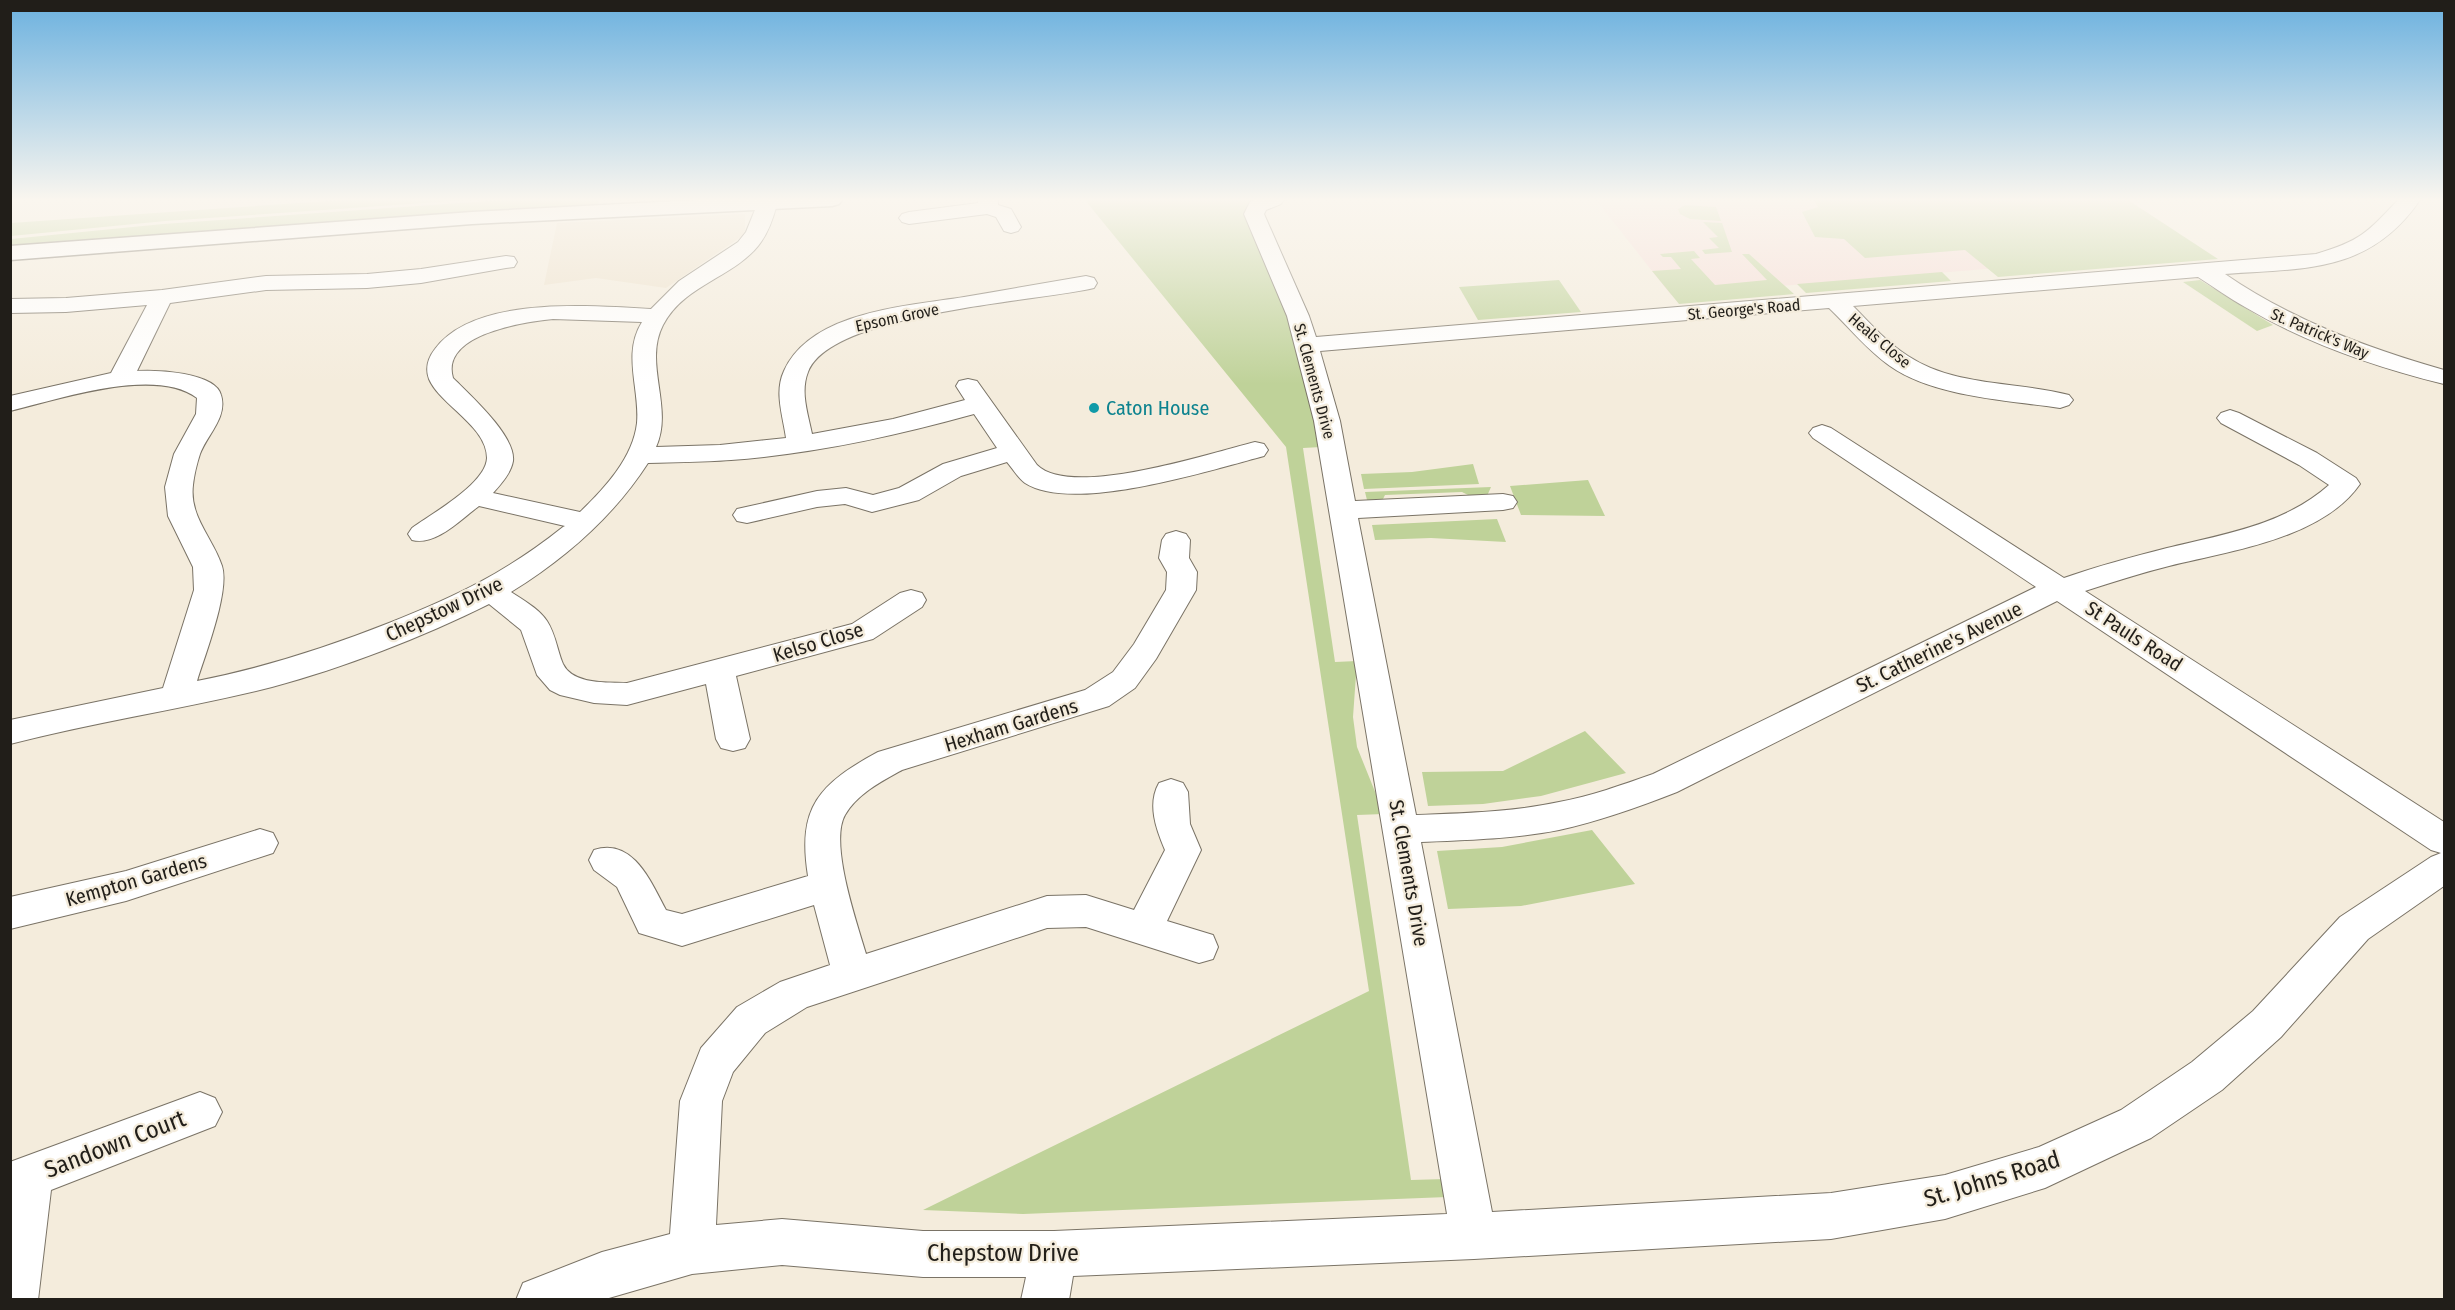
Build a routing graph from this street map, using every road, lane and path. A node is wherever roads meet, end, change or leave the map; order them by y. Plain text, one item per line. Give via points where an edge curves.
1 (727, 261) edge
2 (1274, 261) edge
3 (2304, 261) edge
4 (506, 262) dead end
5 (2204, 270) junction
6 (1086, 283) dead end
7 (162, 297) junction
8 (1835, 301) junction
9 (10, 306) edge
10 (657, 316) junction
11 (1308, 345) junction
12 (2445, 377) edge
13 (120, 380) junction
14 (2060, 400) dead end
15 (10, 404) edge
16 (2230, 418) dead end
17 (1822, 433) dead end
18 (800, 443) junction
19 (1255, 450) dead end
20 (1013, 452) junction
21 (640, 455) junction
22 (474, 497) junction
23 (1503, 502) dead end
24 (1345, 510) junction
25 (745, 516) dead end
26 (585, 522) junction
27 (422, 534) dead end
28 (1176, 540) dead end
29 (2060, 588) junction
30 (491, 591) junction
31 (911, 600) dead end
32 (719, 670) junction
33 (176, 698) junction
34 (10, 732) edge
35 (733, 739) dead end
36 (1171, 792) dead end
37 (1401, 830) junction
38 (2445, 840) edge
39 (260, 843) dead end
40 (607, 860) dead end
41 (2445, 867) edge
42 (830, 885) junction
43 (10, 913) edge
44 (1144, 929) junction
45 (1198, 947) dead end
46 (852, 976) junction
47 (200, 1112) dead end
48 (20, 1180) edge
49 (1474, 1236) junction
50 (692, 1251) junction
51 (1054, 1254) junction
52 (14, 1299) edge
53 (540, 1299) edge
54 (1044, 1299) edge

1 - 10 street, Chepstow Drive via 693,282
2 - 11 street, St. Clements Drive
3 - 5 street, St. George's Road
4 - 7 street via 470,263 367,281 266,284
5 - 8 street, St. George's Road
5 - 12 street, St. Patrick's Way via 2254,304 2296,325 2362,352
6 - 18 street, Epsom Grove via 882,317 852,325 826,338 796,370 792,389
7 - 9 street
7 - 13 street
8 - 11 street, St. George's Road
8 - 14 street, Heals Close via 1899,361 1933,377 1963,388
10 - 21 street, Chepstow Drive via 646,336 642,358 651,422
10 - 22 street via 533,313 484,325 451,345 437,369 442,380 496,442 500,459 492,478
11 - 24 street, St. Clements Drive
13 - 15 street
13 - 33 street via 160,378 192,383 209,395 209,414 188,454 179,487 182,516 208,567 209,590
16 - 29 street, St. Catherine's Avenue via 2346,484 2324,504 2261,534 2123,567
17 - 29 street, St Pauls Road
18 - 20 street via 912,424 974,395
18 - 21 street via 744,452
19 - 20 street via 1092,485 1058,485 1036,478
20 - 25 street via 952,470 909,494 872,504 846,496
21 - 26 street, Chepstow Drive via 609,498
22 - 26 street
22 - 27 street
23 - 24 street
24 - 37 street, St. Clements Drive
26 - 30 street, Chepstow Drive via 548,554
28 - 42 street, Hexham Gardens via 1174,558 1182,572 1180,590 1125,680 1097,699 890,761 861,777 837,800 824,823 822,848
29 - 37 street, St. Catherine's Avenue via 1665,783 1558,816
29 - 38 street, St Pauls Road
30 - 32 street, Kelso Close via 532,623 542,640 548,668 562,682 588,693 627,694
30 - 33 street, Chepstow Drive via 366,644 258,680
31 - 32 street, Kelso Close via 862,632
32 - 35 street
33 - 34 street, Chepstow Drive via 65,717
36 - 44 street via 1172,824 1182,850
37 - 49 street, St. Clements Drive
39 - 43 street, Kempton Gardens via 126,886
40 - 42 street via 630,877 653,921 682,930
41 - 49 street, St. Johns Road via 2354,928 2267,1023 2207,1076 2136,1124 2045,1167 1946,1197 1831,1216
42 - 46 street, Hexham Gardens
44 - 45 street
44 - 46 street via 1086,911 1047,912
46 - 50 street via 794,994 751,1020 716,1061 701,1101
47 - 48 street, Sandown Court
48 - 52 street, Sandown Court
49 - 51 street, Chepstow Drive
50 - 51 street, Chepstow Drive via 783,1242 923,1254
50 - 53 street, Chepstow Drive via 602,1276
51 - 54 street

